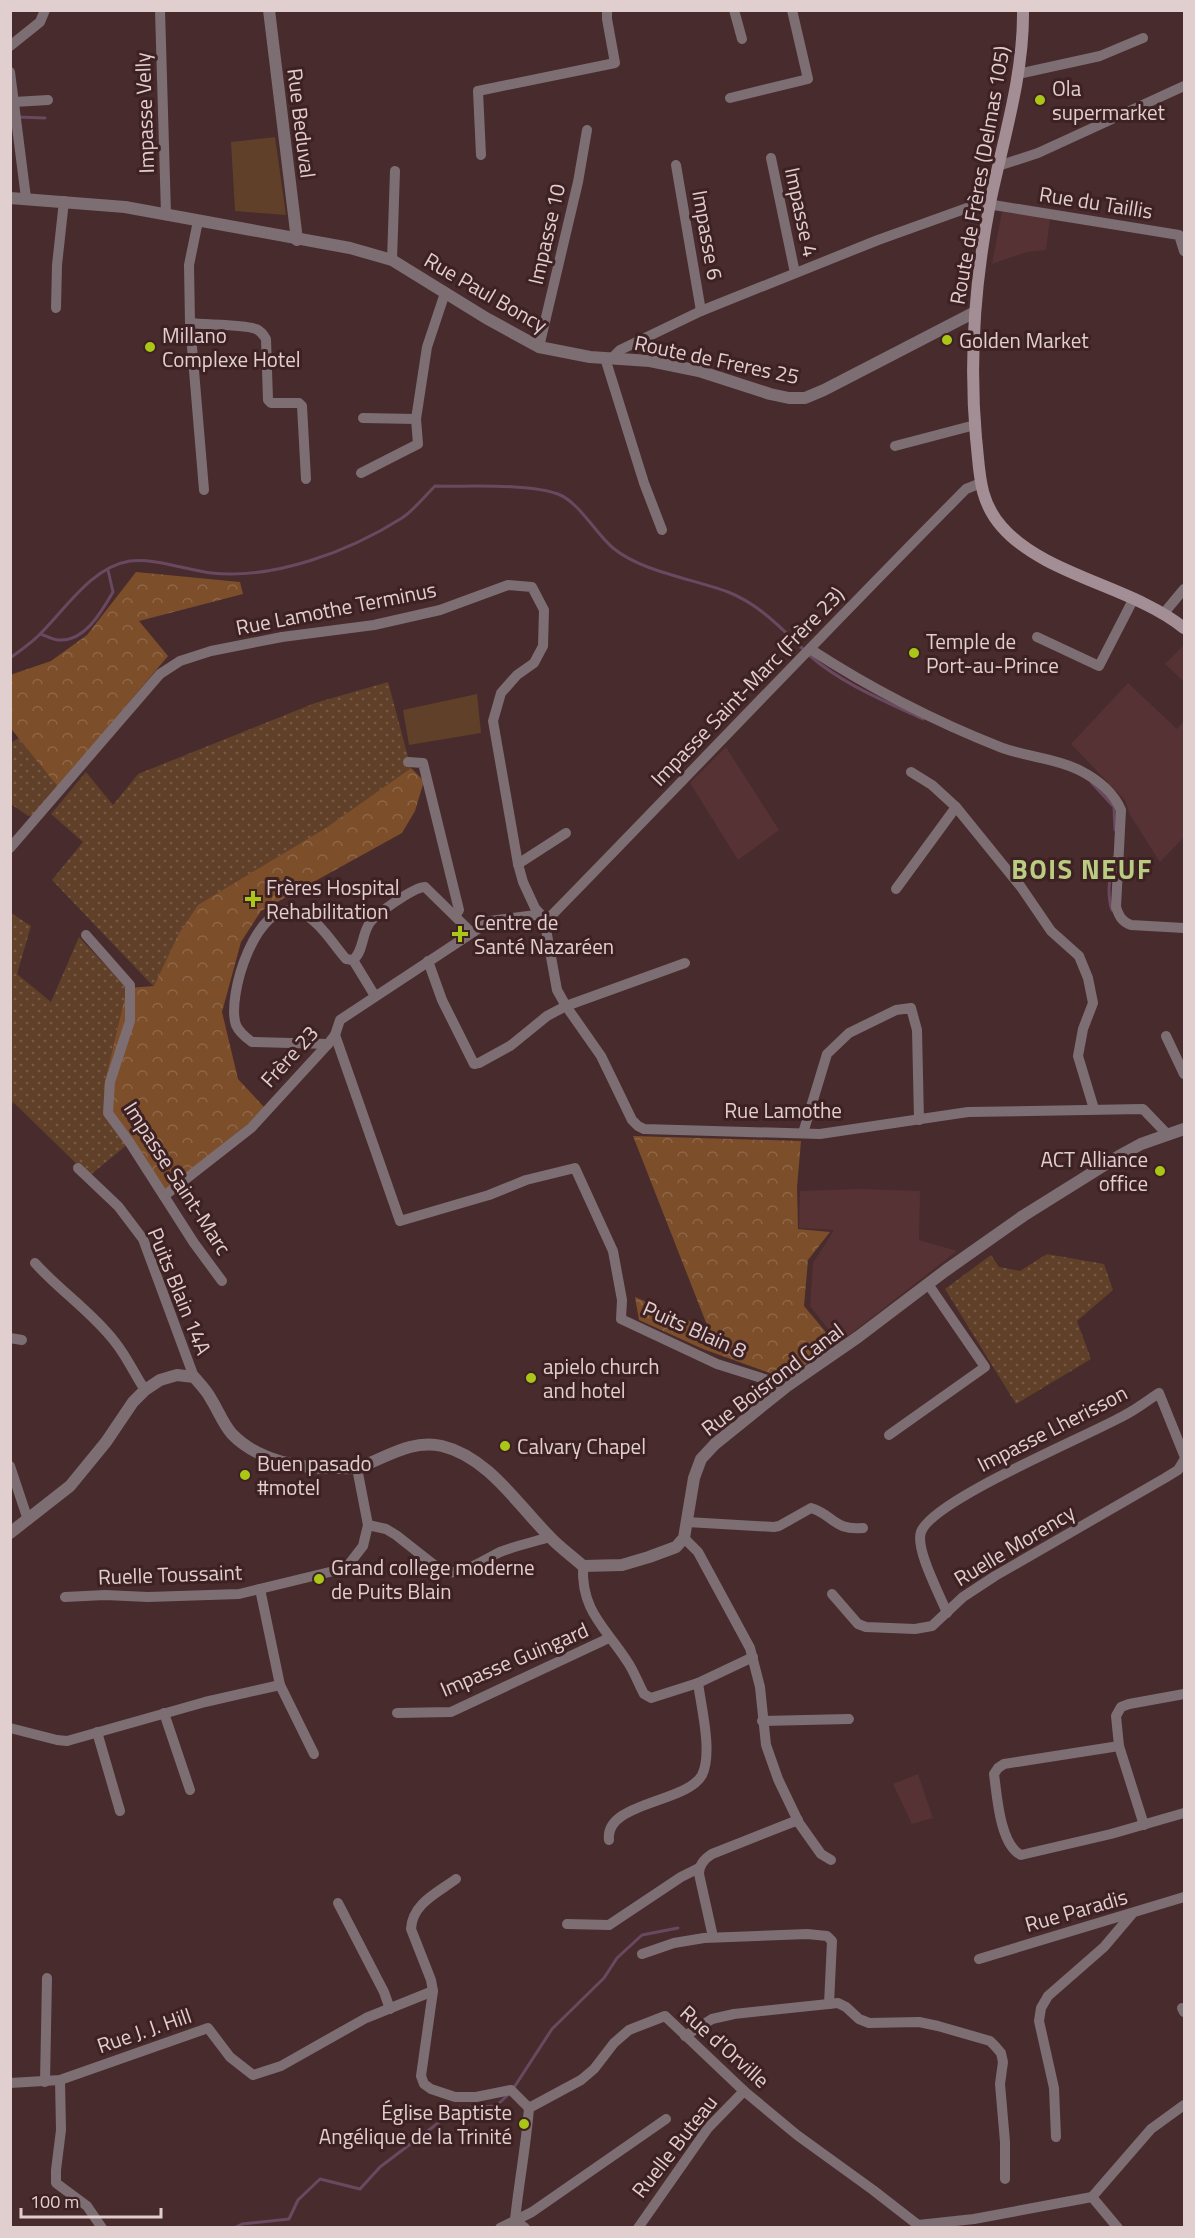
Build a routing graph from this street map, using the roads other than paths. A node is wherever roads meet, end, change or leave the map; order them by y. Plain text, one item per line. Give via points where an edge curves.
1 (45, 10) edge
2 (160, 10) edge
3 (269, 10) edge
4 (607, 10) edge
5 (734, 10) edge
6 (792, 10) edge
7 (1023, 10) edge
8 (1143, 38) dead end
9 (742, 39) dead end
10 (10, 46) edge
11 (10, 72) edge
12 (1018, 74) junction
13 (1185, 86) edge
14 (730, 98) dead end
15 (48, 100) dead end
16 (15, 112) junction
17 (587, 130) dead end
18 (482, 155) dead end
19 (771, 158) dead end
20 (676, 165) dead end
21 (998, 166) junction
22 (395, 171) dead end
23 (10, 198) edge
24 (26, 198) junction
25 (64, 201) junction
26 (990, 204) junction
27 (166, 214) junction
28 (198, 222) junction
29 (297, 240) junction
30 (1185, 251) edge
31 (392, 260) junction
32 (795, 273) junction
33 (445, 293) junction
34 (56, 308) dead end
35 (701, 311) junction
36 (974, 313) junction
37 (190, 323) junction
38 (539, 347) junction
39 (608, 358) junction
40 (363, 418) dead end
41 (416, 419) junction
42 (975, 424) junction
43 (895, 446) dead end
44 (361, 473) dead end
45 (306, 479) dead end
46 (981, 483) junction
47 (204, 490) dead end
48 (662, 530) dead end
49 (1185, 589) edge
50 (1134, 598) junction
51 (1164, 613) junction
52 (1185, 628) edge
53 (1037, 637) dead end
54 (810, 649) junction
55 (408, 762) dead end
56 (911, 772) dead end
57 (956, 807) junction
58 (566, 833) dead end
59 (10, 848) edge
60 (518, 864) junction
61 (896, 889) dead end
62 (456, 915) junction
63 (544, 918) junction
64 (1185, 927) edge
65 (471, 932) junction
66 (86, 935) dead end
67 (353, 960) junction
68 (428, 961) junction
69 (685, 963) dead end
70 (375, 996) junction
71 (566, 1006) junction
72 (335, 1035) junction
73 (1166, 1036) dead end
74 (328, 1044) junction
75 (1185, 1074) edge
76 (1094, 1109) junction
77 (919, 1120) junction
78 (1185, 1129) edge
79 (802, 1132) junction
80 (1168, 1135) junction
81 (78, 1168) dead end
82 (164, 1196) junction
83 (35, 1263) dead end
84 (222, 1281) dead end
85 (928, 1284) junction
86 (194, 1377) junction
87 (787, 1386) junction
88 (145, 1390) junction
89 (1179, 1425) edge
90 (889, 1435) dead end
91 (1185, 1455) edge
92 (1185, 1460) edge
93 (10, 1466) edge
94 (357, 1468) junction
95 (28, 1520) junction
96 (687, 1522) junction
97 (368, 1525) junction
98 (863, 1528) dead end
99 (10, 1533) edge
100 (550, 1537) junction
101 (684, 1538) junction
102 (583, 1566) junction
103 (260, 1589) junction
104 (832, 1594) dead end
105 (65, 1597) dead end
106 (947, 1613) junction
107 (609, 1638) junction
108 (753, 1657) junction
109 (698, 1683) junction
110 (280, 1685) junction
111 (1185, 1694) edge
112 (164, 1713) junction
113 (397, 1713) dead end
114 (849, 1719) dead end
115 (762, 1720) junction
116 (10, 1728) edge
117 (98, 1732) junction
118 (1119, 1746) junction
119 (314, 1754) dead end
120 (190, 1790) dead end
121 (120, 1811) dead end
122 (1185, 1813) edge
123 (798, 1820) junction
124 (1144, 1825) junction
125 (609, 1840) dead end
126 (831, 1860) dead end
127 (699, 1868) junction
128 (456, 1879) dead end
129 (1185, 1897) edge
130 (338, 1903) dead end
131 (1132, 1914) junction
132 (567, 1924) dead end
133 (713, 1937) junction
134 (642, 1954) dead end
135 (979, 1959) dead end
136 (47, 1978) dead end
137 (433, 1991) junction
138 (829, 2004) junction
139 (390, 2009) junction
140 (685, 2036) junction
141 (60, 2080) junction
142 (45, 2082) junction
143 (10, 2083) edge
144 (744, 2091) junction
145 (1185, 2105) edge
146 (529, 2108) junction
147 (666, 2119) dead end
148 (1056, 2137) dead end
149 (1005, 2179) dead end
150 (1092, 2197) junction
151 (515, 2220) junction
152 (973, 2223) edge
153 (916, 2226) edge
154 (102, 2228) edge
155 (500, 2228) edge
156 (525, 2228) edge
157 (638, 2228) edge
158 (1118, 2228) edge

1 - 10 street via 40,22
2 - 27 street, Impasse Velly
3 - 29 street, Rue Beduval
4 - 18 street via 615,63 480,89 476,94
5 - 9 street
6 - 14 street via 808,79
7 - 12 main road, Route de Frères (Delmas 105)
8 - 12 street via 1100,56
11 - 16 street
12 - 21 main road, Route de Frères (Delmas 105)
13 - 21 street via 1038,153
15 - 16 street
16 - 24 street
17 - 38 street, Impasse 10
19 - 32 street, Impasse 4
20 - 35 street, Impasse 6
21 - 26 main road, Route de Frères (Delmas 105)
22 - 31 street
23 - 24 street, Rue Paul Boncy
24 - 25 street, Rue Paul Boncy
25 - 27 street, Rue Paul Boncy
25 - 34 street
26 - 30 street, Rue du Taillis via 1179,235
26 - 32 street via 981,203
26 - 36 main road, Route de Frères (Delmas 105)
27 - 28 street, Rue Paul Boncy
28 - 29 street, Rue Paul Boncy
28 - 37 street via 189,265
29 - 31 street, Rue Paul Boncy via 350,248
31 - 33 street, Rue Paul Boncy
32 - 35 street
33 - 38 street, Rue Paul Boncy
33 - 41 street via 427,347
35 - 39 street
36 - 39 street, Route de Freres 25 via 805,398 770,394 660,363
36 - 42 main road, Route de Frères (Delmas 105)
37 - 45 street via 248,326 263,334 268,400 302,406
37 - 47 street
38 - 39 street, Rue Paul Boncy
39 - 48 street via 644,483
40 - 41 street
41 - 44 street via 416,446
42 - 43 street
42 - 46 main road, Route de Frères (Delmas 105)
46 - 50 main road, Route de Frères (Delmas 105) via 990,511 1021,544 1041,557
46 - 54 street, Impasse Saint-Marc (Frère 23) via 966,489
49 - 51 street
50 - 51 main road, Route de Frères (Delmas 105)
50 - 53 street via 1099,666
51 - 52 main road, Route de Frères (Delmas 105)
54 - 63 street, Impasse Saint-Marc (Frère 23) via 550,917
54 - 64 street via 917,711 1001,747 1078,769 1107,788 1121,810 1118,914 1131,925
55 - 62 street via 423,763 459,910
56 - 57 street
57 - 61 street
57 - 76 street via 1051,931 1079,956 1093,1003 1078,1056
58 - 60 street
59 - 60 street, Rue Lamothe Terminus via 160,674 180,662 211,651 374,625 440,610 508,585 532,587 544,610 543,646 534,663 501,693 493,721
60 - 63 street, Rue Lamothe Terminus via 535,908
62 - 65 street
62 - 67 street via 421,886 368,923 358,956
63 - 65 street, Frère 23 via 536,915 490,921
63 - 71 street, Rue Lamothe via 557,990
65 - 68 street, Frère 23
66 - 82 street, Impasse Saint-Marc via 130,985 130,1021 110,1082 108,1113
67 - 70 street
67 - 74 street via 346,959 311,917 294,910 279,912 264,923 237,981 234,1006 236,1024 243,1036 252,1042
68 - 70 street, Frère 23
68 - 71 street via 442,1000 474,1064 510,1046
69 - 71 street
70 - 72 street, Frère 23 via 340,1020
71 - 79 street, Rue Lamothe via 601,1056 638,1126
72 - 74 street, Frère 23
72 - 87 street, Puits Blain 8 via 400,1221 575,1168 613,1251 622,1300 621,1318 717,1364
73 - 75 street
74 - 82 street, Frère 23 via 250,1128
76 - 77 street, Rue Lamothe via 968,1112
76 - 80 street, Rue Lamothe via 1143,1109
77 - 79 street, Rue Lamothe via 820,1134
77 - 79 street via 917,1030 911,1008 896,1010 849,1033 827,1054
78 - 80 street, Rue Boisrond Canal
80 - 85 street, Rue Boisrond Canal via 1119,1156 1023,1216
81 - 86 street, Puits Blain 14A via 118,1206 143,1239
82 - 84 street, Impasse Saint-Marc
83 - 88 street via 115,1342
85 - 87 street, Rue Boisrond Canal
85 - 90 street via 985,1367
86 - 88 street via 177,1375
86 - 94 street via 230,1432 263,1456 321,1468
87 - 96 street, Rue Boisrond Canal via 701,1459
88 - 95 street via 70,1486
89 - 91 street
89 - 106 street, Impasse Lherisson via 1159,1393 1126,1415 962,1496 928,1520 920,1536 922,1553
92 - 106 street, Ruelle Morency via 1165,1478 995,1576
93 - 95 street
94 - 97 street
94 - 100 street via 410,1446 441,1446 456,1451 509,1491
95 - 99 street
96 - 98 street via 774,1527 811,1508 842,1527
96 - 101 street, Rue Boisrond Canal
97 - 100 street via 386,1529 442,1572 449,1573 461,1572 499,1553
97 - 103 street, Ruelle Toussaint via 363,1546 346,1568
100 - 102 street
101 - 102 street via 676,1547 649,1557 622,1564
101 - 108 street via 698,1552
102 - 107 street via 582,1583 588,1604
103 - 105 street, Ruelle Toussaint via 239,1594
103 - 110 street
104 - 106 street, Ruelle Morency via 858,1624 866,1627 924,1628
107 - 109 street via 627,1661 644,1694 651,1698
107 - 113 street, Impasse Guingard via 451,1712
108 - 109 street
108 - 115 street
109 - 125 street via 706,1746 702,1775 693,1785 614,1821
110 - 112 street
110 - 119 street
111 - 118 street via 1121,1707 1116,1716
112 - 117 street
112 - 120 street
114 - 115 street
115 - 123 street via 778,1779
116 - 117 street via 67,1741
117 - 121 street
118 - 124 street
118 - 124 street via 998,1768 994,1774 1007,1842 1013,1852 1021,1855
122 - 124 street
123 - 126 street via 821,1854
123 - 127 street via 712,1854
127 - 132 street via 609,1925
127 - 133 street
128 - 137 street via 420,1906 411,1922
129 - 131 street, Rue Paradis
130 - 139 street
131 - 135 street, Rue Paradis
131 - 148 street via 1104,1947 1048,1996 1041,2008 1041,2031 1054,2088
133 - 134 street via 674,1943
133 - 138 street via 830,1937
136 - 142 street
137 - 139 street, Rue J. J. Hill
137 - 146 street via 422,2061 424,2084 455,2097 512,2091
138 - 140 street via 734,2014 712,2019
138 - 149 street via 843,2004 869,2024 919,2022 990,2041 1001,2053 1003,2062 1000,2084
139 - 141 street, Rue J. J. Hill via 366,2018 281,2067 253,2075 230,2057 208,2028
140 - 144 street, Rue d'Orville
140 - 146 street, Rue d'Orville via 665,2016 629,2030 581,2080
141 - 142 street, Rue J. J. Hill
141 - 154 street via 56,2183 87,2206
142 - 143 street, Rue J. J. Hill
144 - 153 street, Rue d'Orville
144 - 157 street, Ruelle Buteau via 708,2128
145 - 150 street via 1151,2128
146 - 151 street
147 - 151 street
150 - 152 street, Rue d'Orville
150 - 158 street
151 - 155 street
151 - 156 street
152 - 153 street, Rue d'Orville

